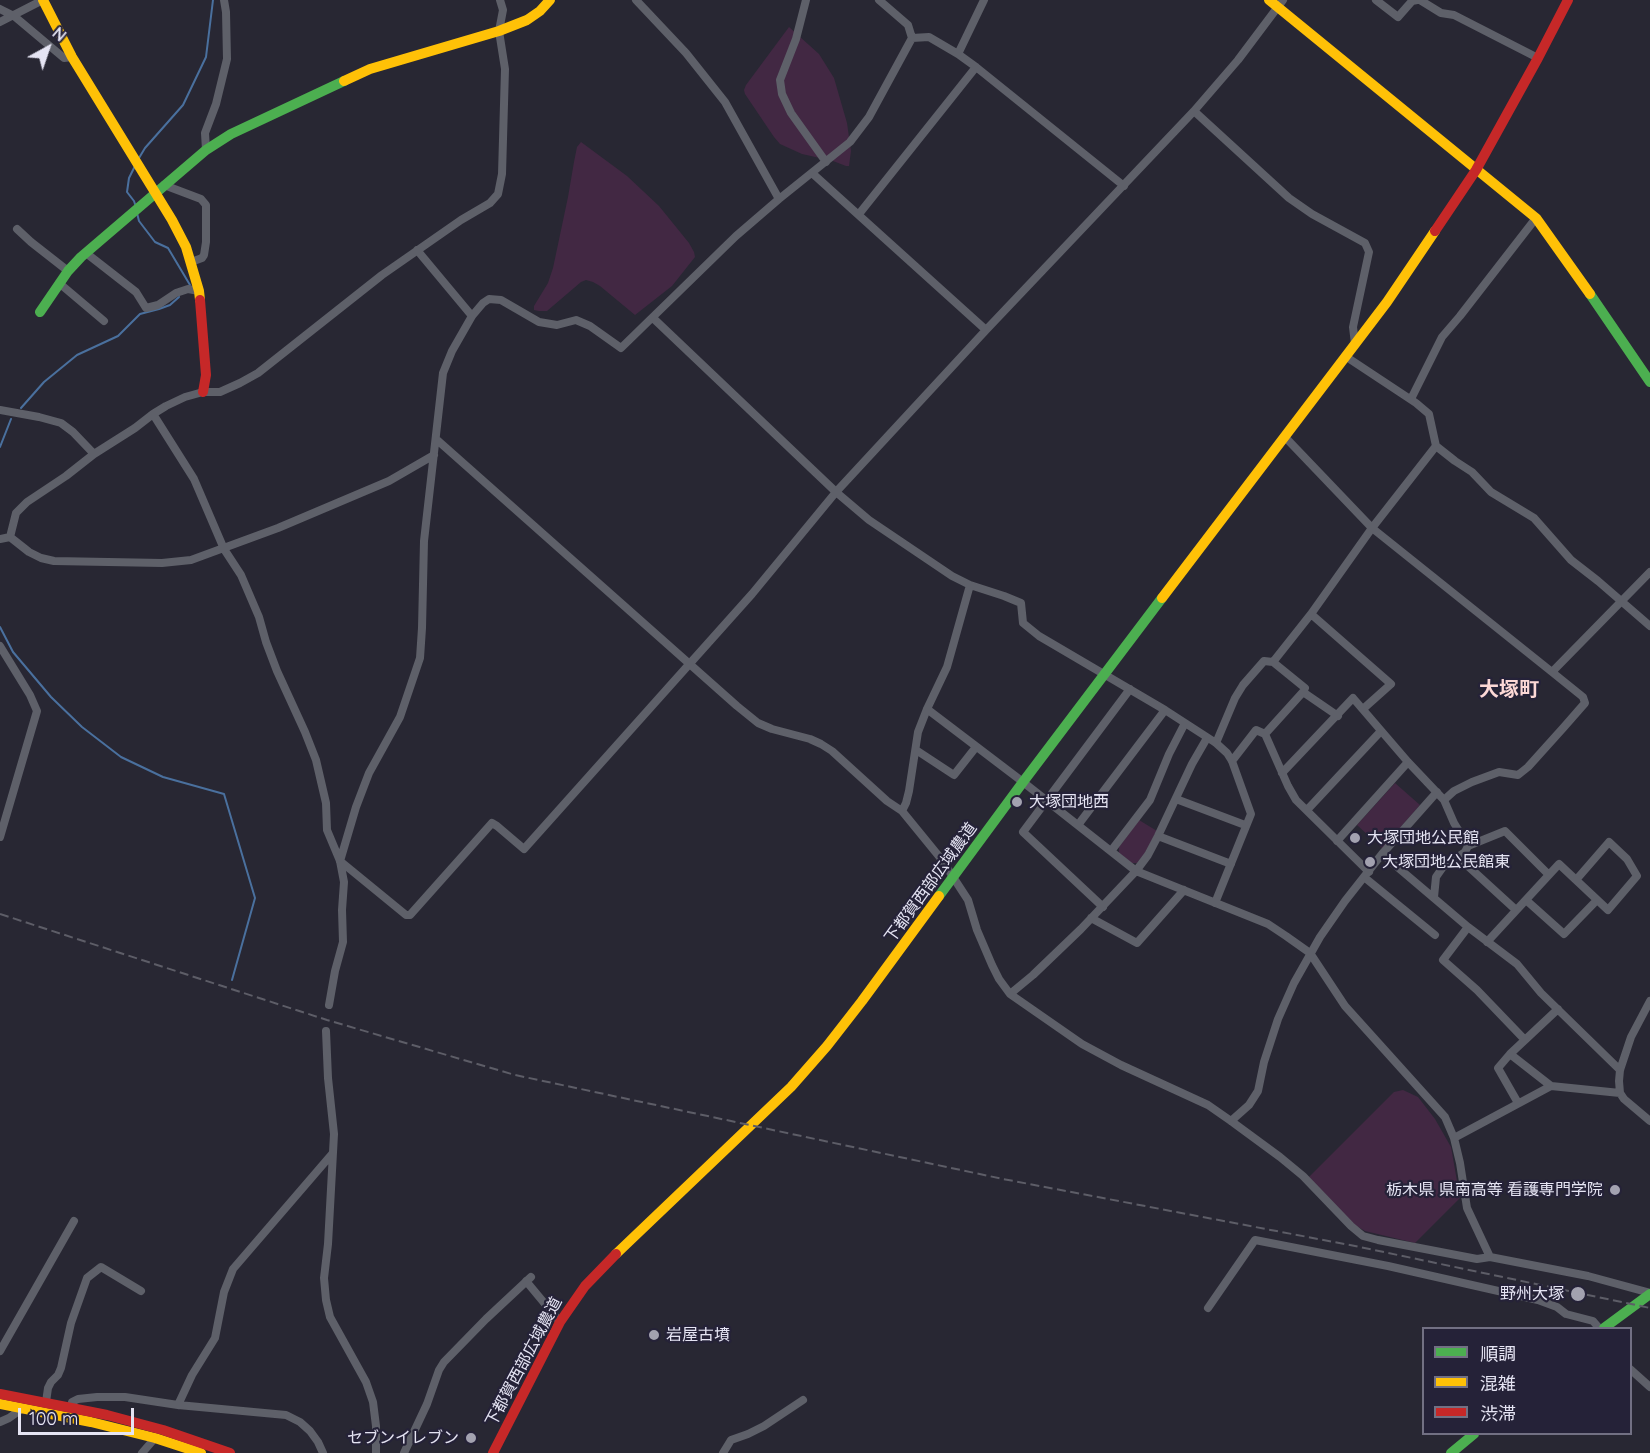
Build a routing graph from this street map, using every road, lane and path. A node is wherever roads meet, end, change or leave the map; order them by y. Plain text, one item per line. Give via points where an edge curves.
1 (43, 0) edge
2 (224, 0) edge
3 (500, 0) edge
4 (550, 0) edge
5 (636, 0) edge
6 (806, 0) edge
7 (879, 0) edge
8 (984, 0) edge
9 (1376, 0) edge
10 (1419, 0) edge
11 (1568, 0) edge
12 (1277, 2) edge
13 (0, 9) edge
14 (14, 16) junction
15 (0, 22) edge
16 (499, 31) junction
17 (912, 38) junction
18 (958, 54) junction
19 (72, 57) junction
20 (1538, 58) junction
21 (976, 67) junction
22 (1194, 111) junction
23 (206, 150) junction
24 (826, 162) junction
25 (1476, 170) junction
26 (813, 173) junction
27 (164, 185) junction
28 (1124, 186) junction
29 (155, 193) junction
30 (779, 199) junction
31 (859, 214) junction
32 (1536, 218) junction
33 (17, 229) dead end
34 (417, 250) junction
35 (86, 253) junction
36 (191, 262) junction
37 (68, 271) junction
38 (59, 283) junction
39 (199, 291) junction
40 (38, 315) dead end
41 (472, 316) junction
42 (653, 318) junction
43 (104, 321) dead end
44 (986, 330) junction
45 (1355, 344) junction
46 (1346, 356) junction
47 (1650, 382) edge
48 (203, 392) junction
49 (1411, 399) junction
50 (0, 410) edge
51 (153, 414) junction
52 (1285, 437) junction
53 (436, 439) junction
54 (1436, 446) junction
55 (94, 454) junction
56 (434, 455) junction
57 (836, 492) junction
58 (1372, 528) junction
59 (10, 537) junction
60 (0, 539) edge
61 (224, 549) junction
62 (1650, 572) edge
63 (970, 585) junction
64 (1621, 603) junction
65 (1311, 614) junction
66 (1650, 626) edge
67 (0, 646) edge
68 (1273, 662) junction
69 (689, 665) junction
70 (1552, 672) junction
71 (1106, 674) junction
72 (1130, 689) junction
73 (1304, 692) junction
74 (927, 709) junction
75 (1363, 709) junction
76 (1165, 710) junction
77 (1338, 716) junction
78 (1185, 723) junction
79 (1381, 731) junction
80 (1265, 734) junction
81 (1207, 738) junction
82 (1216, 743) junction
83 (976, 747) junction
84 (916, 750) junction
85 (1232, 761) junction
86 (1408, 762) junction
87 (1282, 773) junction
88 (1023, 782) junction
89 (1437, 792) junction
90 (1176, 799) junction
91 (1444, 800) junction
92 (1047, 801) junction
93 (1306, 810) junction
94 (902, 811) junction
95 (1078, 825) junction
96 (1245, 825) junction
97 (1158, 836) junction
98 (0, 837) edge
99 (1337, 841) junction
100 (1468, 846) junction
101 (1111, 851) junction
102 (1382, 854) junction
103 (1458, 857) junction
104 (340, 861) junction
105 (1231, 864) junction
106 (1136, 871) junction
107 (1366, 874) junction
108 (1549, 875) junction
109 (954, 877) junction
110 (1576, 880) junction
111 (1184, 890) junction
112 (1434, 897) junction
113 (1526, 900) junction
114 (1597, 900) junction
115 (1215, 903) junction
116 (1102, 907) junction
117 (1516, 910) junction
118 (1091, 918) junction
119 (1468, 927) junction
120 (1435, 935) dead end
121 (1487, 942) junction
122 (1310, 953) junction
123 (1010, 994) junction
124 (1650, 1001) edge
125 (329, 1005) dead end
126 (1558, 1010) junction
127 (326, 1031) dead end
128 (1526, 1040) junction
129 (1510, 1054) junction
130 (1620, 1070) junction
131 (1551, 1086) junction
132 (1620, 1093) junction
133 (1518, 1103) junction
134 (1230, 1121) junction
135 (1650, 1121) edge
136 (1454, 1138) junction
137 (332, 1154) junction
138 (74, 1221) dead end
139 (1490, 1257) junction
140 (141, 1291) dead end
141 (1650, 1293) edge
142 (1208, 1308) dead end
143 (561, 1322) junction
144 (1598, 1327) edge
145 (1607, 1327) edge
146 (0, 1351) edge
147 (1632, 1372) edge
148 (1650, 1388) edge
149 (0, 1394) edge
150 (803, 1400) dead end
151 (46, 1402) junction
152 (0, 1404) edge
153 (178, 1405) junction
154 (22, 1408) junction
155 (70, 1412) junction
156 (0, 1422) edge
157 (1473, 1435) edge
158 (155, 1438) junction
159 (1457, 1451) edge
160 (142, 1453) edge
161 (201, 1453) edge
162 (230, 1453) edge
163 (323, 1453) edge
164 (376, 1453) edge
165 (404, 1453) edge
166 (493, 1453) edge
167 (723, 1453) edge

1 - 14 street
1 - 19 street
2 - 23 street via 227,59 205,133
3 - 16 street via 503,10
4 - 16 street via 535,16
5 - 30 street via 725,102
6 - 24 street via 780,80 791,113
7 - 17 street via 908,25
8 - 18 street
9 - 10 street via 1398,17 1412,1
10 - 20 street
11 - 20 street, 下都賀西部広域農道
12 - 22 street via 1238,60
12 - 25 street
13 - 14 street
14 - 15 street
14 - 19 street via 64,58
16 - 23 street via 370,69 231,134
16 - 34 street via 505,69 498,194
17 - 18 street via 929,37
17 - 24 street via 870,117 850,142
18 - 21 street
19 - 29 street
20 - 25 street, 下都賀西部広域農道
21 - 28 street
21 - 31 street
22 - 28 street
22 - 45 street via 1289,198 1365,243 1369,252 1353,327
23 - 27 street
24 - 26 street
25 - 32 street
25 - 45 street, 下都賀西部広域農道
26 - 30 street
26 - 31 street
27 - 29 street
27 - 36 street via 201,199 206,205 204,255
28 - 44 street
29 - 35 street
29 - 36 street
30 - 42 street
31 - 44 street
32 - 47 street
32 - 49 street via 1442,337
33 - 37 street
34 - 41 street
34 - 48 street via 258,373 220,392
35 - 37 street
35 - 39 street via 136,292 146,308 188,289
36 - 39 street
37 - 38 street
38 - 40 street
38 - 43 street
39 - 48 street via 206,375
41 - 42 street via 489,299 501,300 539,322 557,325 576,320 621,348
41 - 53 street via 444,374
42 - 57 street
44 - 57 street
45 - 46 street, 下都賀西部広域農道
46 - 49 street
46 - 52 street, 下都賀西部広域農道
48 - 51 street
49 - 54 street via 1429,414
50 - 55 street via 61,423
51 - 55 street
51 - 61 street via 194,479
52 - 58 street
52 - 71 street, 下都賀西部広域農道
53 - 56 street
53 - 69 street
54 - 58 street
54 - 64 street via 1473,472 1491,492 1534,518 1570,560
55 - 59 street via 27,502 16,513
56 - 61 street via 389,482
56 - 104 street via 424,541 420,658 400,717 369,773
57 - 63 street via 869,520
57 - 69 street
58 - 65 street
58 - 70 street
59 - 60 street
59 - 61 street via 29,552 54,561 162,563 191,560
61 - 104 street via 253,602 316,760 326,803 327,830
62 - 64 street
63 - 71 street via 1021,603 1023,623
63 - 74 street via 947,668
64 - 66 street
64 - 70 street
65 - 68 street
65 - 75 street via 1391,684
67 - 98 street via 37,711
68 - 73 street via 1305,688
68 - 82 street via 1264,661 1243,685
69 - 94 street via 758,723 810,739 832,751
69 - 104 street via 524,849 492,823 412,914 406,915
70 - 91 street via 1583,697 1578,711 1518,775 1499,772 1454,791
71 - 72 street
71 - 88 street, 下都賀西部広域農道
72 - 76 street
72 - 92 street
73 - 77 street
73 - 80 street
74 - 83 street
74 - 84 street
75 - 77 street via 1353,698
75 - 79 street
76 - 78 street
76 - 95 street
77 - 87 street
78 - 81 street
78 - 101 street via 1150,800
79 - 86 street
79 - 93 street
80 - 85 street via 1256,730
80 - 87 street
81 - 82 street
81 - 90 street
82 - 85 street
83 - 84 street via 954,775
83 - 88 street
84 - 94 street
85 - 96 street via 1251,814
86 - 89 street
86 - 99 street
87 - 93 street
88 - 92 street
88 - 109 street, 下都賀西部広域農道
89 - 91 street
89 - 102 street
90 - 96 street
90 - 97 street
91 - 100 street
92 - 95 street
92 - 116 street via 1023,832
93 - 99 street
94 - 109 street
95 - 101 street
96 - 105 street
97 - 105 street
97 - 106 street
99 - 107 street
100 - 103 street
100 - 108 street via 1505,831
101 - 106 street
102 - 107 street
102 - 112 street
103 - 112 street via 1436,877
103 - 117 street
104 - 125 street via 344,882 343,942
105 - 115 street
106 - 111 street
106 - 116 street
107 - 120 street
107 - 122 street
108 - 110 street via 1559,864
108 - 113 street
109 - 123 street via 968,900 992,965
109 - 143 street, 下都賀西部広域農道 via 797,1081 608,1261
110 - 114 street
110 - 114 street via 1609,842 1627,859 1636,876 1608,910
111 - 115 street
111 - 118 street via 1137,942
112 - 119 street
113 - 114 street via 1564,934
113 - 117 street
115 - 122 street via 1268,924
116 - 118 street
117 - 121 street
118 - 123 street
119 - 121 street
119 - 128 street via 1443,960
121 - 126 street via 1517,964
122 - 134 street via 1278,1019 1258,1091
122 - 136 street via 1345,1006 1445,1117
123 - 134 street via 1082,1044 1208,1106
124 - 130 street via 1631,1036
126 - 128 street
126 - 130 street
127 - 137 street
128 - 129 street
129 - 131 street
129 - 133 street via 1498,1068
130 - 132 street
131 - 132 street
131 - 133 street
132 - 135 street
133 - 136 street
134 - 139 street via 1303,1176 1363,1236 1478,1259
136 - 139 street via 1467,1208
137 - 153 street via 233,1269 215,1338
137 - 164 street via 326,1300 333,1323 373,1402
138 - 146 street
139 - 141 street
140 - 151 street via 100,1267 87,1278 61,1368 48,1388
141 - 145 street
142 - 144 street via 1255,1240 1538,1300 1566,1314 1593,1321
143 - 165 street via 529,1279 444,1362
143 - 166 street, 下都賀西部広域農道
147 - 148 street
149 - 151 street
150 - 167 street via 764,1426 731,1440
151 - 155 street
152 - 154 street
153 - 155 street via 97,1397 72,1402
153 - 163 street via 286,1414 310,1431
154 - 155 street
154 - 156 street
155 - 158 street
155 - 162 street via 107,1415
157 - 159 street
158 - 160 street
158 - 161 street

